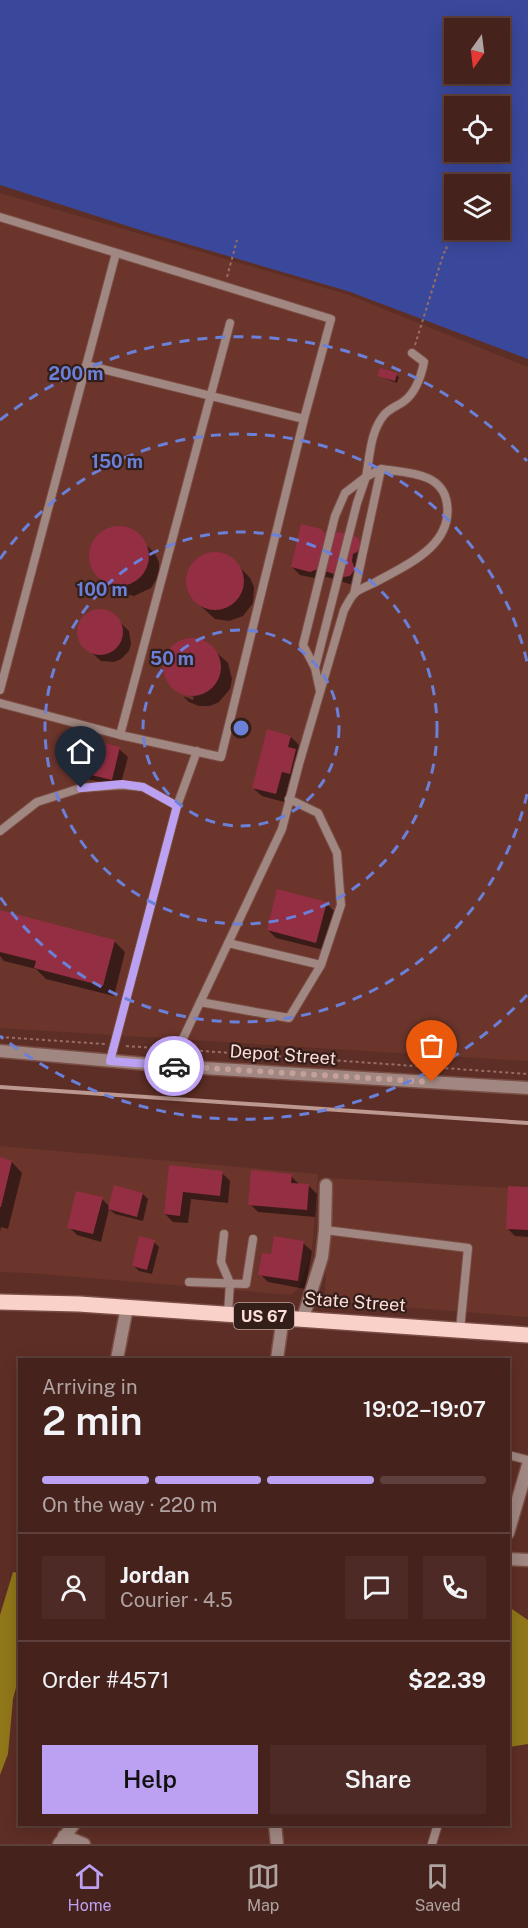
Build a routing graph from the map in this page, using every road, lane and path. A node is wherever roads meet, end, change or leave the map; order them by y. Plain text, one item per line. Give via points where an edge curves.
1 (0, 217) edge
2 (237, 240) dead end
3 (447, 244) dead end
4 (116, 253) junction
5 (224, 288) junction
6 (230, 323) dead end
7 (412, 353) joint
8 (86, 365) junction
9 (211, 396) junction
10 (304, 419) junction
11 (381, 469) junction
12 (366, 477) junction
13 (354, 594) junction
14 (315, 668) junction
15 (0, 690) edge
16 (320, 691) junction
17 (0, 703) edge
18 (120, 735) junction
19 (197, 752) junction
20 (290, 799) junction
21 (177, 806) junction
22 (0, 831) edge
23 (228, 943) junction
24 (321, 965) junction
25 (200, 1002) junction
26 (0, 1037) edge
27 (114, 1045) junction
28 (178, 1049) junction
29 (0, 1051) edge
30 (110, 1061) junction
31 (170, 1066) junction
32 (528, 1074) edge
33 (528, 1088) edge
34 (326, 1185) dead end
35 (325, 1230) junction
36 (224, 1234) dead end
37 (253, 1239) dead end
38 (189, 1282) dead end
39 (230, 1283) junction
40 (0, 1302) edge
41 (127, 1307) junction
42 (228, 1313) junction
43 (283, 1317) junction
44 (303, 1318) junction
45 (460, 1330) junction
46 (528, 1335) edge
47 (117, 1358) edge
48 (277, 1358) edge
49 (510, 1456) edge
50 (528, 1460) edge
51 (528, 1466) edge
52 (510, 1526) edge
53 (510, 1559) edge
54 (528, 1560) edge
55 (72, 1826) edge
56 (275, 1826) edge
57 (437, 1826) edge
58 (62, 1840) edge
59 (84, 1844) edge
60 (277, 1844) edge
61 (432, 1844) edge

1 - 4 lane
2 - 5 path
3 - 7 path
4 - 5 lane
4 - 8 lane
5 - 10 lane via 331,319
6 - 9 lane
7 - 12 lane via 424,362 421,376 414,392 385,413 375,429
8 - 9 lane
8 - 15 lane
9 - 10 lane
9 - 18 lane
10 - 19 lane via 221,757
11 - 12 lane
11 - 13 lane
11 - 13 lane via 424,476 438,483 446,497 446,525 430,549
12 - 14 lane
12 - 14 lane via 345,493 335,516 303,645
13 - 16 lane via 344,610
14 - 16 lane
16 - 20 lane
17 - 18 lane
18 - 19 lane
19 - 21 lane
20 - 23 lane via 282,829
20 - 24 lane via 318,813 337,853 341,904
21 - 22 lane via 143,787 122,784 81,788 38,802
21 - 27 lane
23 - 24 lane
23 - 25 lane
24 - 25 lane via 290,1018
25 - 28 lane
26 - 27 path
27 - 28 path
27 - 30 lane
28 - 31 lane
28 - 32 path
29 - 30 street, Depot Street
30 - 31 street, Depot Street
31 - 33 street, Depot Street
34 - 35 street
35 - 44 street via 322,1257
35 - 45 lane via 468,1248
36 - 39 lane via 221,1262
37 - 39 lane via 246,1284
38 - 39 lane
39 - 42 lane
40 - 41 main road, State Street / US 67
41 - 42 main road, State Street / US 67
41 - 47 street
42 - 43 main road, State Street / US 67
43 - 44 main road, State Street / US 67
43 - 48 street
44 - 45 main road, State Street / US 67
45 - 46 main road, State Street / US 67
49 - 50 lane
51 - 52 street
53 - 54 street
55 - 58 street
56 - 60 street
57 - 61 lane
58 - 59 street

